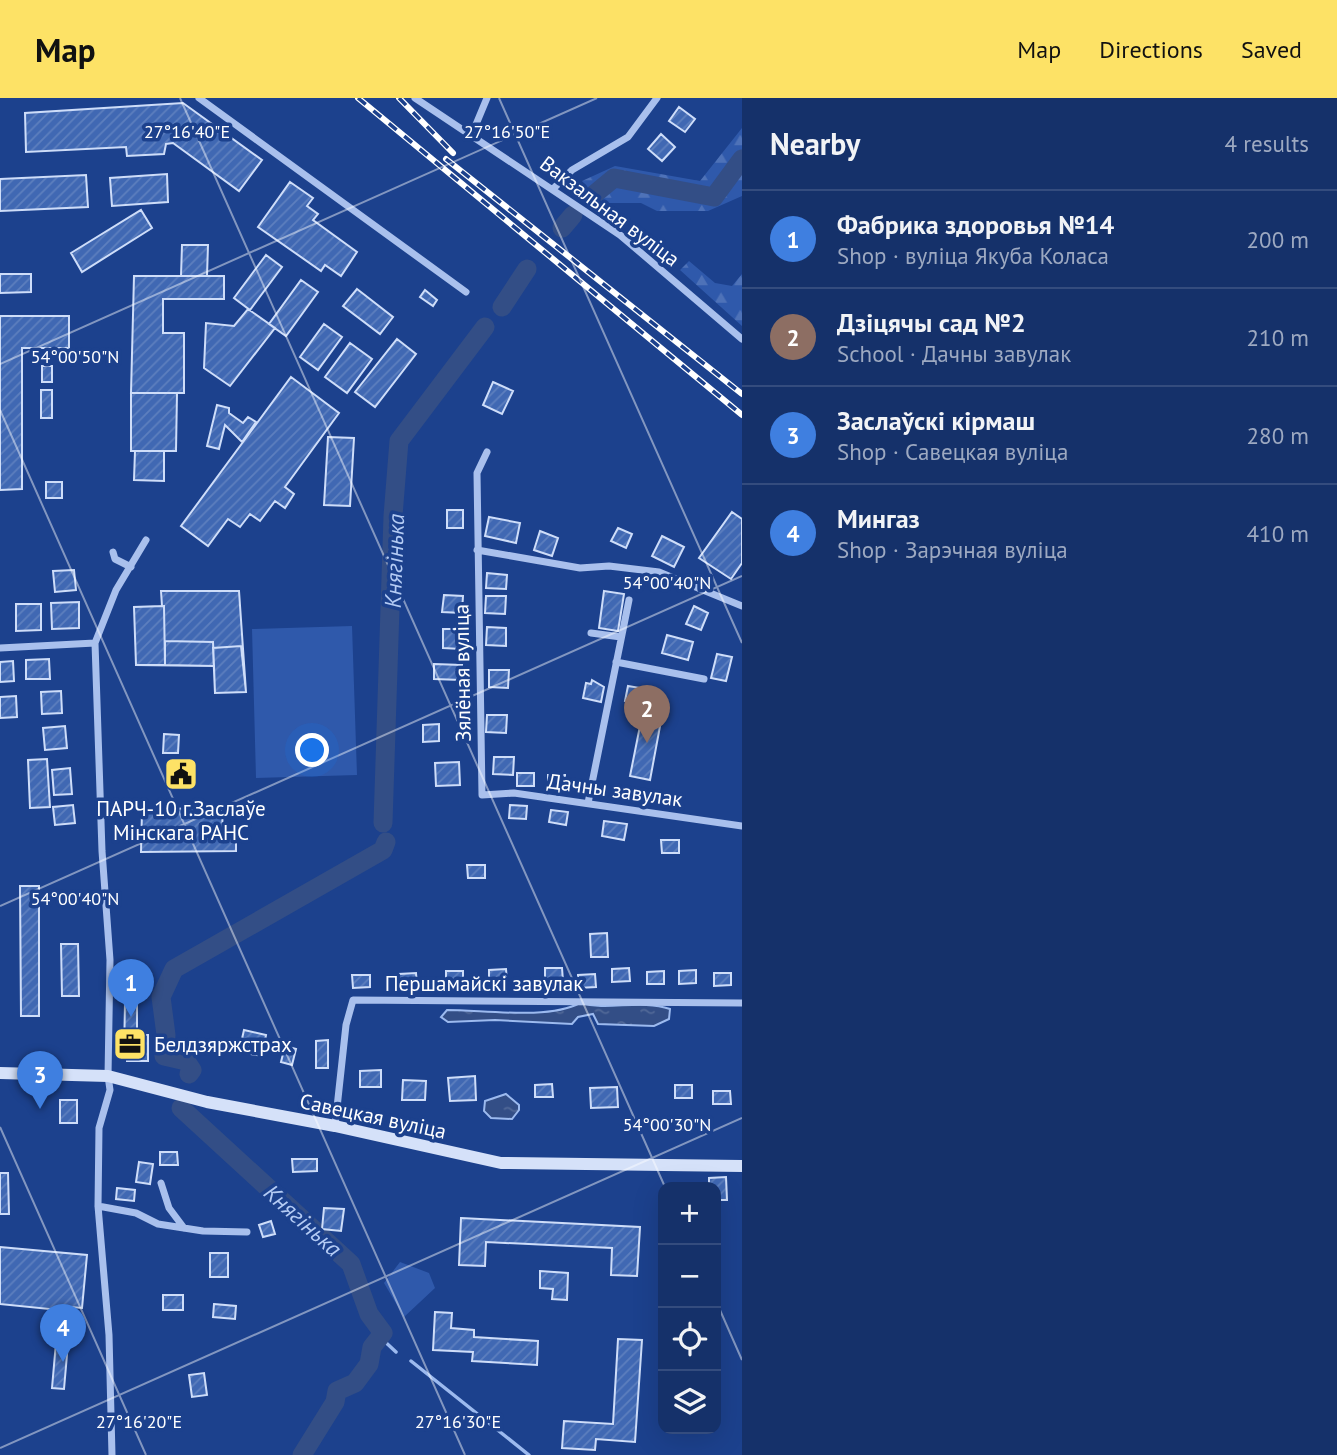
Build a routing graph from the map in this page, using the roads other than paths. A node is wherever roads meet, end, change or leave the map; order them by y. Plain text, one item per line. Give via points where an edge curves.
1 (199, 98) edge
2 (415, 98) edge
3 (487, 98) edge
4 (657, 98) edge
5 (472, 134) junction
6 (554, 188) junction
7 (466, 292) dead end
8 (742, 339) edge
9 (486, 452) dead end
10 (146, 540) dead end
11 (477, 550) junction
12 (113, 552) dead end
13 (131, 568) junction
14 (629, 600) dead end
15 (742, 606) edge
16 (591, 633) dead end
17 (621, 637) junction
18 (94, 643) junction
19 (0, 648) edge
20 (616, 662) junction
21 (704, 679) dead end
22 (482, 795) joint
23 (588, 803) junction
24 (742, 826) edge
25 (742, 1003) edge
26 (0, 1073) edge
27 (108, 1076) junction
28 (335, 1126) junction
29 (742, 1166) edge
30 (161, 1183) dead end
31 (98, 1206) junction
32 (184, 1228) junction
33 (247, 1232) dead end
34 (112, 1455) edge

1 - 7 street
2 - 5 street, Вакзальная вуліца
3 - 5 street
4 - 6 street via 628,137 572,170
5 - 6 street, Вакзальная вуліца
6 - 8 street, Вакзальная вуліца via 620,235
9 - 11 street, Зялёная вуліца via 477,473
10 - 13 street
11 - 15 street via 580,568 659,572
11 - 22 street, Зялёная вуліца
12 - 13 street via 115,559
13 - 18 street
14 - 17 street
16 - 17 street
17 - 20 street
18 - 19 street
18 - 27 street via 110,960
20 - 21 street
20 - 23 street
22 - 23 street, Дачны завулак via 514,793
23 - 24 street, Дачны завулак
25 - 28 street, Першамайскі завулак via 354,1000 346,1026
26 - 27 main road, Савецкая вуліца
27 - 28 main road, Савецкая вуліца via 207,1102
27 - 31 street via 110,1090 99,1128
28 - 29 main road, Савецкая вуліца via 501,1163
30 - 32 street via 169,1208
31 - 32 street
31 - 34 street via 109,1335
32 - 33 street

